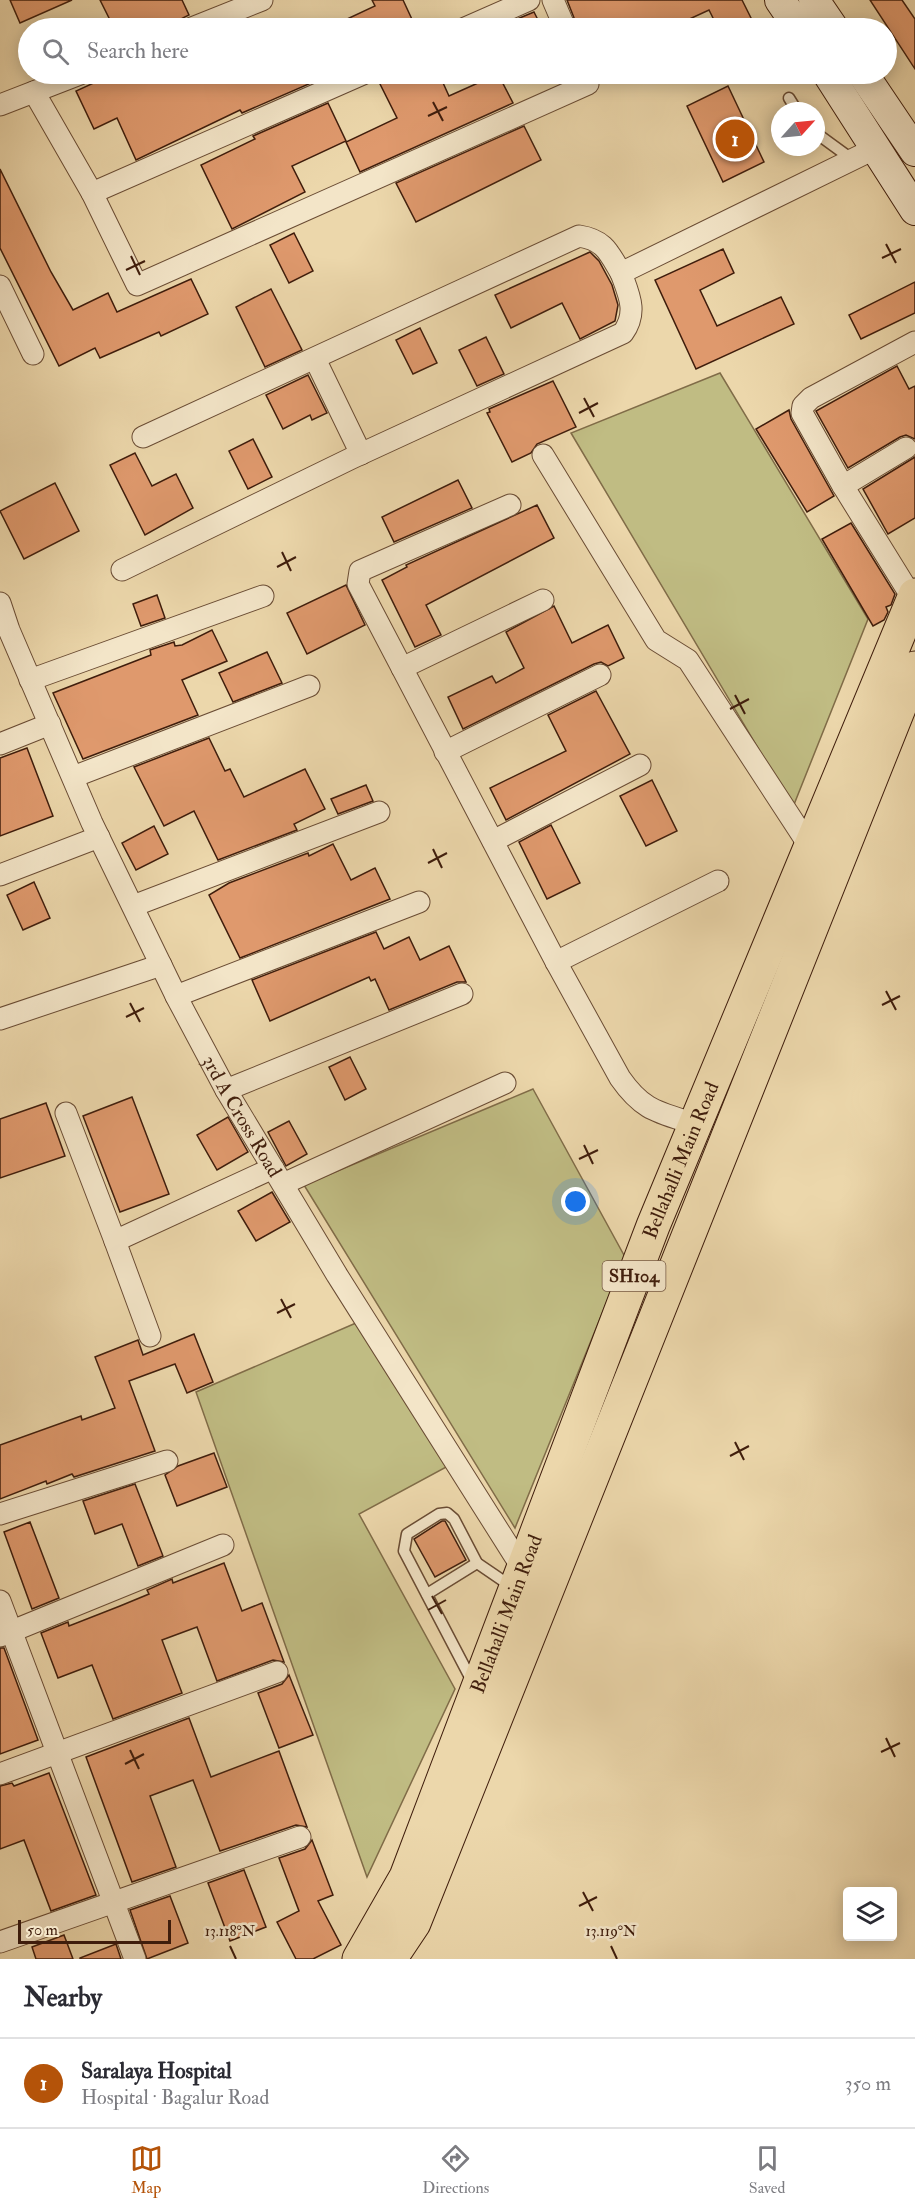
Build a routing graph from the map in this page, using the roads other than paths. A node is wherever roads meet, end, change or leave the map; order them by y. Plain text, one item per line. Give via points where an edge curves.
1 (262, 0) edge
2 (529, 0) edge
3 (553, 0) edge
4 (780, 0) edge
5 (814, 0) edge
6 (239, 4) edge
7 (212, 18) edge
8 (488, 18) edge
9 (561, 18) edge
10 (792, 18) edge
11 (826, 18) edge
12 (54, 84) edge
13 (340, 84) edge
14 (588, 84) edge
15 (832, 84) edge
16 (870, 84) edge
17 (34, 92) junction
18 (789, 98) dead end
19 (791, 102) edge
20 (0, 105) edge
21 (825, 137) edge
22 (915, 151) edge
23 (864, 154) junction
24 (92, 193) junction
25 (915, 210) edge
26 (621, 273) junction
27 (0, 286) edge
28 (915, 342) edge
29 (33, 354) dead end
30 (315, 358) junction
31 (143, 437) dead end
32 (906, 448) dead end
33 (361, 454) junction
34 (543, 455) dead end
35 (843, 486) junction
36 (510, 505) dead end
37 (122, 570) dead end
38 (263, 596) dead end
39 (914, 597) edge
40 (543, 600) dead end
41 (0, 603) edge
42 (402, 668) junction
43 (915, 668) edge
44 (600, 675) dead end
45 (30, 680) junction
46 (309, 686) dead end
47 (50, 724) junction
48 (0, 744) edge
49 (445, 752) junction
50 (640, 765) dead end
51 (73, 777) junction
52 (379, 812) dead end
53 (99, 837) junction
54 (493, 841) junction
55 (810, 847) junction
56 (0, 875) edge
57 (718, 881) dead end
58 (419, 902) dead end
59 (133, 906) junction
60 (556, 962) junction
61 (161, 965) junction
62 (462, 994) dead end
63 (176, 996) junction
64 (0, 1019) edge
65 (505, 1083) dead end
66 (226, 1090) junction
67 (66, 1113) dead end
68 (695, 1124) junction
69 (278, 1176) junction
70 (115, 1241) junction
71 (150, 1336) dead end
72 (166, 1461) dead end
73 (0, 1514) edge
74 (224, 1545) dead end
75 (477, 1563) junction
76 (526, 1585) junction
77 (427, 1594) junction
78 (0, 1600) edge
79 (6, 1634) edge
80 (277, 1672) dead end
81 (477, 1690) junction
82 (57, 1753) junction
83 (0, 1774) edge
84 (300, 1837) dead end
85 (114, 1903) junction
86 (0, 1942) edge
87 (135, 1959) edge
88 (359, 1959) edge
89 (390, 1959) edge

1 - 6 street
2 - 8 street
3 - 9 street
4 - 10 main road
5 - 11 main road
6 - 7 street
12 - 17 street
13 - 24 street
14 - 24 street via 137,285
15 - 23 main road
16 - 22 main road
17 - 20 street
17 - 24 street
18 - 19 lane
21 - 23 lane
23 - 25 main road
23 - 26 street
26 - 30 street via 606,249 594,239 579,236
26 - 33 street via 632,303 631,322 622,333
27 - 29 street
28 - 35 street via 803,406 806,422
30 - 31 street
30 - 33 street
32 - 35 street
33 - 37 street
34 - 55 street via 656,640 688,660
35 - 39 street
36 - 42 street via 360,571 358,584
38 - 45 street
39 - 55 main road, Bellahalli Main Road / SH104
40 - 42 street
41 - 45 street, 3rd A Cross Road
42 - 49 street
43 - 76 main road, Bellahalli Main Road / SH104 via 681,1258
44 - 49 street
45 - 47 street, 3rd A Cross Road
46 - 51 street
47 - 48 street
47 - 51 street, 3rd A Cross Road
49 - 54 street
50 - 54 street
51 - 53 street, 3rd A Cross Road
52 - 59 street
53 - 56 street
53 - 59 street, 3rd A Cross Road
54 - 60 street
55 - 68 main road, Bellahalli Main Road / SH104
57 - 60 street
58 - 63 street
59 - 61 street, 3rd A Cross Road
60 - 68 street via 632,1095 647,1108
61 - 63 street, 3rd A Cross Road
61 - 64 street
62 - 66 street
63 - 66 street, 3rd A Cross Road
65 - 69 street
66 - 69 street, 3rd A Cross Road
67 - 70 street
68 - 76 main road, Bellahalli Main Road / SH104 via 653,1226
69 - 70 street
69 - 76 street, 3rd A Cross Road
70 - 71 street
72 - 73 street
74 - 79 street
75 - 76 lane
75 - 77 lane
75 - 77 lane via 454,1519 447,1512 439,1514 407,1534 404,1551
76 - 81 main road, Bellahalli Main Road / SH104
76 - 89 main road, Bellahalli Main Road / SH104 via 414,1923
77 - 81 lane
78 - 79 street
79 - 82 street
80 - 82 street
81 - 88 main road, Bellahalli Main Road / SH104 via 406,1877
82 - 83 street
82 - 85 street
84 - 85 street
85 - 86 street
85 - 87 street

